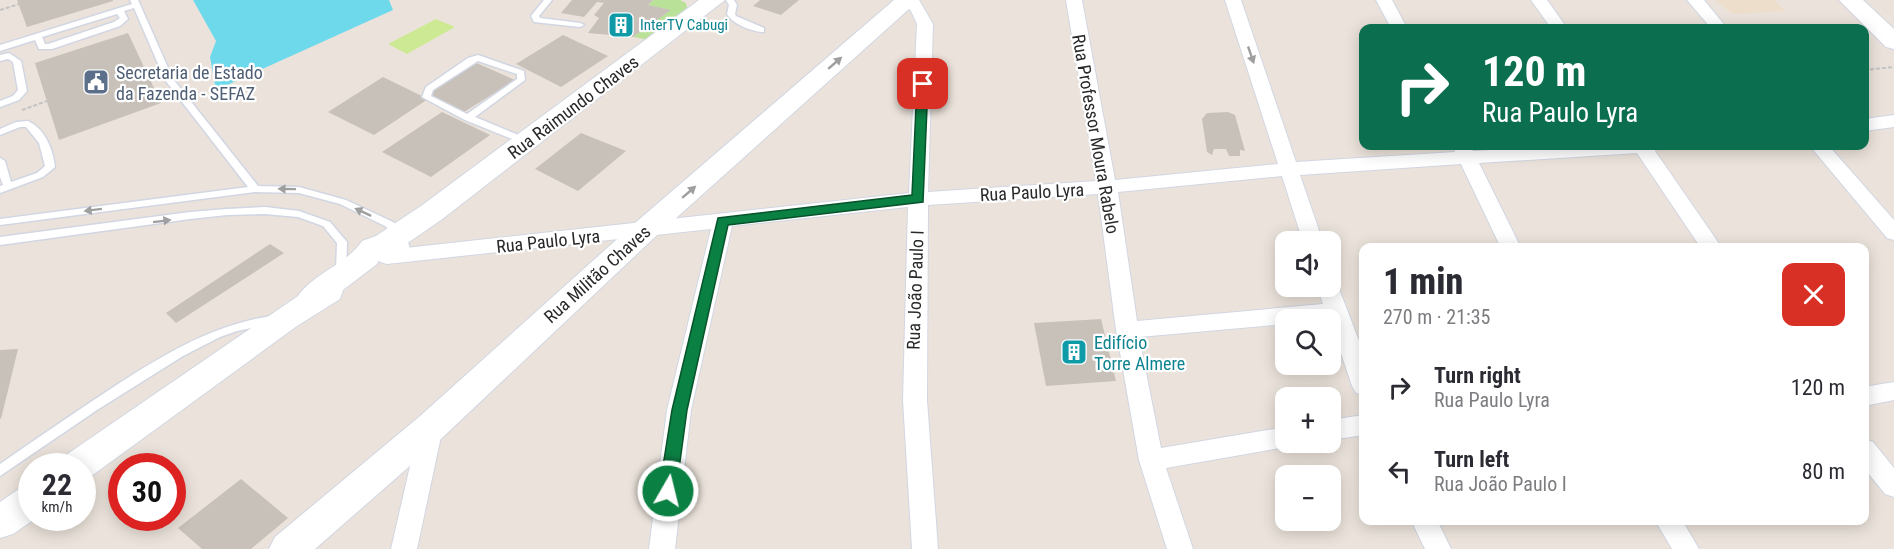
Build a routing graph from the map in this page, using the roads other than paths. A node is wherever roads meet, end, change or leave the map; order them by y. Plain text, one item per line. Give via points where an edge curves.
1 (548, 0) edge
2 (714, 0) edge
3 (730, 0) edge
4 (909, 0) edge
5 (1074, 0) edge
6 (1233, 0) edge
7 (1384, 0) edge
8 (1539, 0) edge
9 (1695, 0) edge
10 (1850, 0) edge
11 (135, 2) edge
12 (119, 10) junction
13 (1397, 24) edge
14 (1557, 24) edge
15 (1716, 24) edge
16 (580, 25) dead end
17 (760, 30) dead end
18 (37, 36) junction
19 (1894, 42) edge
20 (0, 48) edge
21 (0, 58) edge
22 (0, 104) edge
23 (468, 118) junction
24 (1894, 122) edge
25 (1869, 124) edge
26 (0, 132) edge
27 (526, 142) junction
28 (1524, 150) edge
29 (1645, 150) edge
30 (1822, 150) edge
31 (1465, 152) edge
32 (0, 161) edge
33 (1291, 169) junction
34 (1107, 188) junction
35 (4, 189) edge
36 (255, 189) junction
37 (918, 199) junction
38 (723, 221) junction
39 (0, 222) edge
40 (645, 231) junction
41 (1310, 231) edge
42 (1894, 233) edge
43 (0, 241) edge
44 (1509, 243) edge
45 (1709, 243) edge
46 (383, 250) junction
47 (298, 309) junction
48 (1275, 316) edge
49 (1341, 328) edge
50 (1127, 330) junction
51 (1359, 374) edge
52 (1894, 391) edge
53 (1869, 396) edge
54 (1359, 425) edge
55 (431, 427) junction
56 (1341, 428) edge
57 (1275, 439) edge
58 (96, 453) edge
59 (1869, 455) edge
60 (1151, 460) junction
61 (0, 471) edge
62 (1894, 486) edge
63 (18, 510) edge
64 (0, 522) edge
65 (1426, 525) edge
66 (1671, 525) edge
67 (288, 549) edge
68 (404, 549) edge
69 (662, 549) edge
70 (924, 549) edge
71 (1180, 549) edge
72 (1438, 549) edge
73 (1686, 549) edge

1 - 16 lane via 535,16 537,20
2 - 27 street, Rua Raimundo Chaves
3 - 17 lane via 733,18
4 - 37 street, Rua João Paulo I via 925,24
40 -> 4 street, Rua Militão Chaves
5 - 34 street, Rua Professor Moura Rabelo
6 -> 33 street
7 - 13 street
8 - 14 street
9 - 15 street
10 - 19 street
11 - 12 lane
11 - 36 lane via 169,80
12 - 18 lane
12 - 18 lane via 124,19 117,24 49,47 42,47
18 - 20 lane
21 - 22 lane via 9,56 17,61 23,91
23 - 23 lane via 431,101 426,97 429,89 478,58 521,73 521,80
23 - 27 lane
24 - 25 street
26 - 35 lane via 28,124 40,136 50,167
27 - 46 street, Rua Raimundo Chaves
28 - 31 street, Rua Paulo Lyra
29 - 45 street
30 - 42 street
31 - 33 street, Rua Paulo Lyra
31 - 44 street
32 - 35 lane
33 - 34 street, Rua Paulo Lyra
33 - 41 street
34 - 37 street, Rua Paulo Lyra
34 - 50 street, Rua Professor Moura Rabelo
36 -> 39 lane
46 -> 36 lane via 343,202 299,190
37 - 38 street, Rua Paulo Lyra
37 - 70 street, Rua João Paulo I via 913,402
38 - 40 street, Rua Paulo Lyra
38 - 69 street via 680,410
40 - 46 street, Rua Paulo Lyra
40 - 55 street, Rua Militão Chaves
43 -> 46 lane via 269,210 298,214 339,236
46 - 47 street, Rua Raimundo Chaves
46 - 47 street, Rua Raimundo Chaves via 350,279
47 - 58 street, Rua Raimundo Chaves
47 - 61 lane via 241,324 183,349 68,422
48 - 50 street
49 - 51 street
50 - 60 street, Rua Professor Moura Rabelo
52 - 53 street
54 - 56 street
55 - 67 street, Rua Militão Chaves
55 - 68 street
57 - 60 street
59 - 62 street
60 - 71 street, Rua Professor Moura Rabelo
63 - 64 street
65 - 72 street
66 - 73 street

